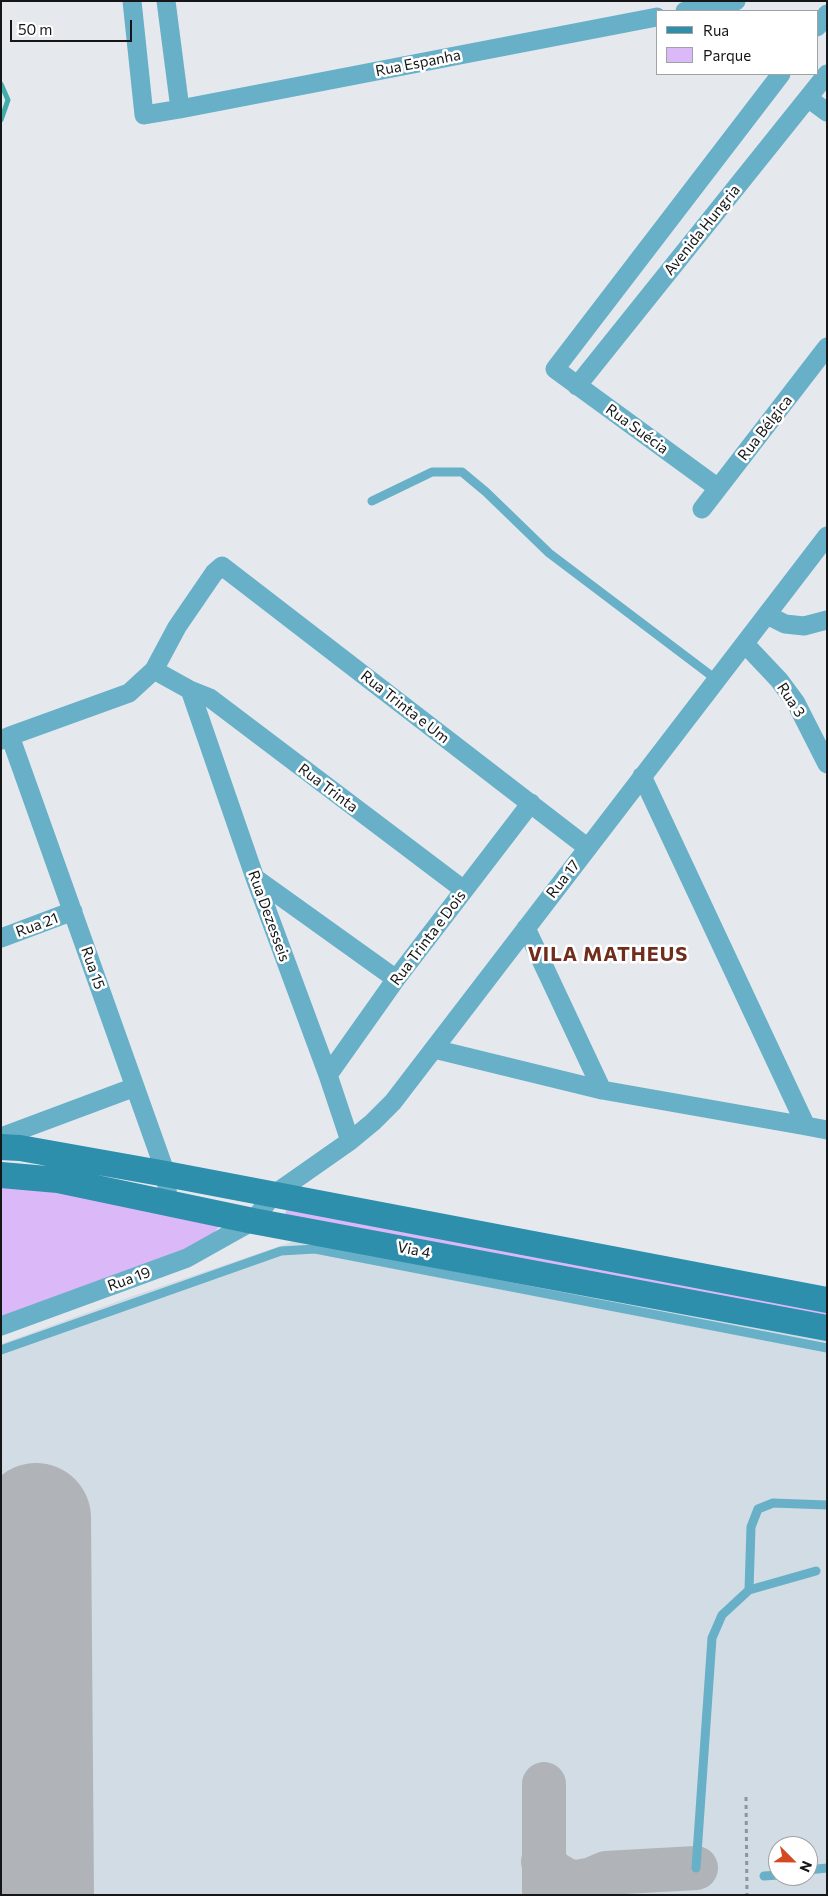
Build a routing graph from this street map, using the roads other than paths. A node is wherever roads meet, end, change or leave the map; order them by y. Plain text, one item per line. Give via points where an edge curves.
1 (132, 1) edge
2 (166, 1) edge
3 (736, 1) edge
4 (690, 10) edge
5 (827, 14) edge
6 (656, 17) edge
7 (818, 26) edge
8 (827, 74) edge
9 (780, 75) edge
10 (808, 98) junction
11 (180, 109) junction
12 (827, 112) edge
13 (827, 347) edge
14 (555, 369) joint
15 (577, 386) junction
16 (718, 488) junction
17 (372, 501) dead end
18 (702, 508) dead end
19 (827, 536) edge
20 (222, 566) joint
21 (767, 614) junction
22 (827, 620) edge
23 (745, 644) junction
24 (154, 670) junction
25 (717, 680) junction
26 (190, 690) junction
27 (6, 738) edge
28 (827, 764) edge
29 (642, 776) junction
30 (531, 803) junction
31 (588, 848) junction
32 (255, 878) junction
33 (464, 890) junction
34 (73, 911) junction
35 (526, 928) junction
36 (1, 938) edge
37 (396, 979) junction
38 (434, 1049) junction
39 (328, 1075) junction
40 (135, 1087) junction
41 (602, 1090) junction
42 (806, 1126) junction
43 (827, 1130) edge
44 (1, 1138) edge
45 (350, 1141) junction
46 (1, 1147) edge
47 (166, 1174) junction
48 (1, 1175) edge
49 (273, 1195) junction
50 (168, 1202) junction
51 (252, 1221) junction
52 (827, 1300) edge
53 (1, 1326) edge
54 (827, 1328) edge
55 (827, 1348) edge
56 (1, 1350) edge
57 (827, 1505) edge
58 (816, 1571) dead end
59 (749, 1590) junction
60 (696, 1868) dead end
61 (764, 1876) dead end
62 (768, 1876) edge

1 - 11 street, Rua Espanha via 144,115
2 - 11 street
3 - 4 street
5 - 7 street
6 - 11 street, Rua Espanha
8 - 10 street, Avenida Hungria
9 - 14 street, Avenida Hungria
10 - 12 street
10 - 15 street, Avenida Hungria
13 - 16 street, Rua Bélgica
14 - 15 street, Rua Suécia
15 - 16 street, Rua Suécia
16 - 18 street, Rua Bélgica
17 - 25 lane via 432,472 462,472 549,552
19 - 21 street, Rua 17
20 - 24 street, Rua 15 via 177,626
20 - 30 street, Rua Trinta e Um
21 - 22 street via 786,624 804,626
21 - 23 street, Rua 17
23 - 25 street, Rua 17
23 - 28 street, Rua 3 via 796,703
24 - 26 street
24 - 27 street, Rua 15 via 129,693
25 - 29 street, Rua 17
26 - 32 street, Rua Dezesseis
26 - 33 street, Rua Trinta via 210,698
27 - 34 street, Rua 15
29 - 31 street, Rua 17
29 - 42 street
30 - 31 street, Rua Trinta e Um
30 - 33 street, Rua Trinta e Dois
31 - 35 street, Rua 17
32 - 37 street
32 - 39 street, Rua Dezesseis
33 - 37 street, Rua Trinta e Dois
34 - 36 street, Rua 21
34 - 40 street, Rua 15
35 - 38 street, Rua 17
35 - 41 street
37 - 39 street, Rua Trinta e Dois
38 - 41 street
38 - 45 street, Rua 17 via 394,1102
39 - 45 street, Rua Dezesseis
40 - 44 street
40 - 47 street, Rua 15
41 - 42 street
42 - 43 street
45 - 49 street, Rua 17
46 - 47 street, Via 4
47 - 49 street, Via 4
47 - 50 street, Rua 15
48 - 50 street, Via 4 via 58,1180
49 - 51 street, Rua 17
49 - 52 street, Via 4
50 - 51 street, Via 4
51 - 53 street, Rua 19 via 187,1258
51 - 54 street, Via 4
55 - 56 lane via 315,1249 281,1251
57 - 59 lane via 773,1503 758,1509 751,1528
58 - 59 lane
59 - 60 lane via 722,1615 712,1638
61 - 62 lane

